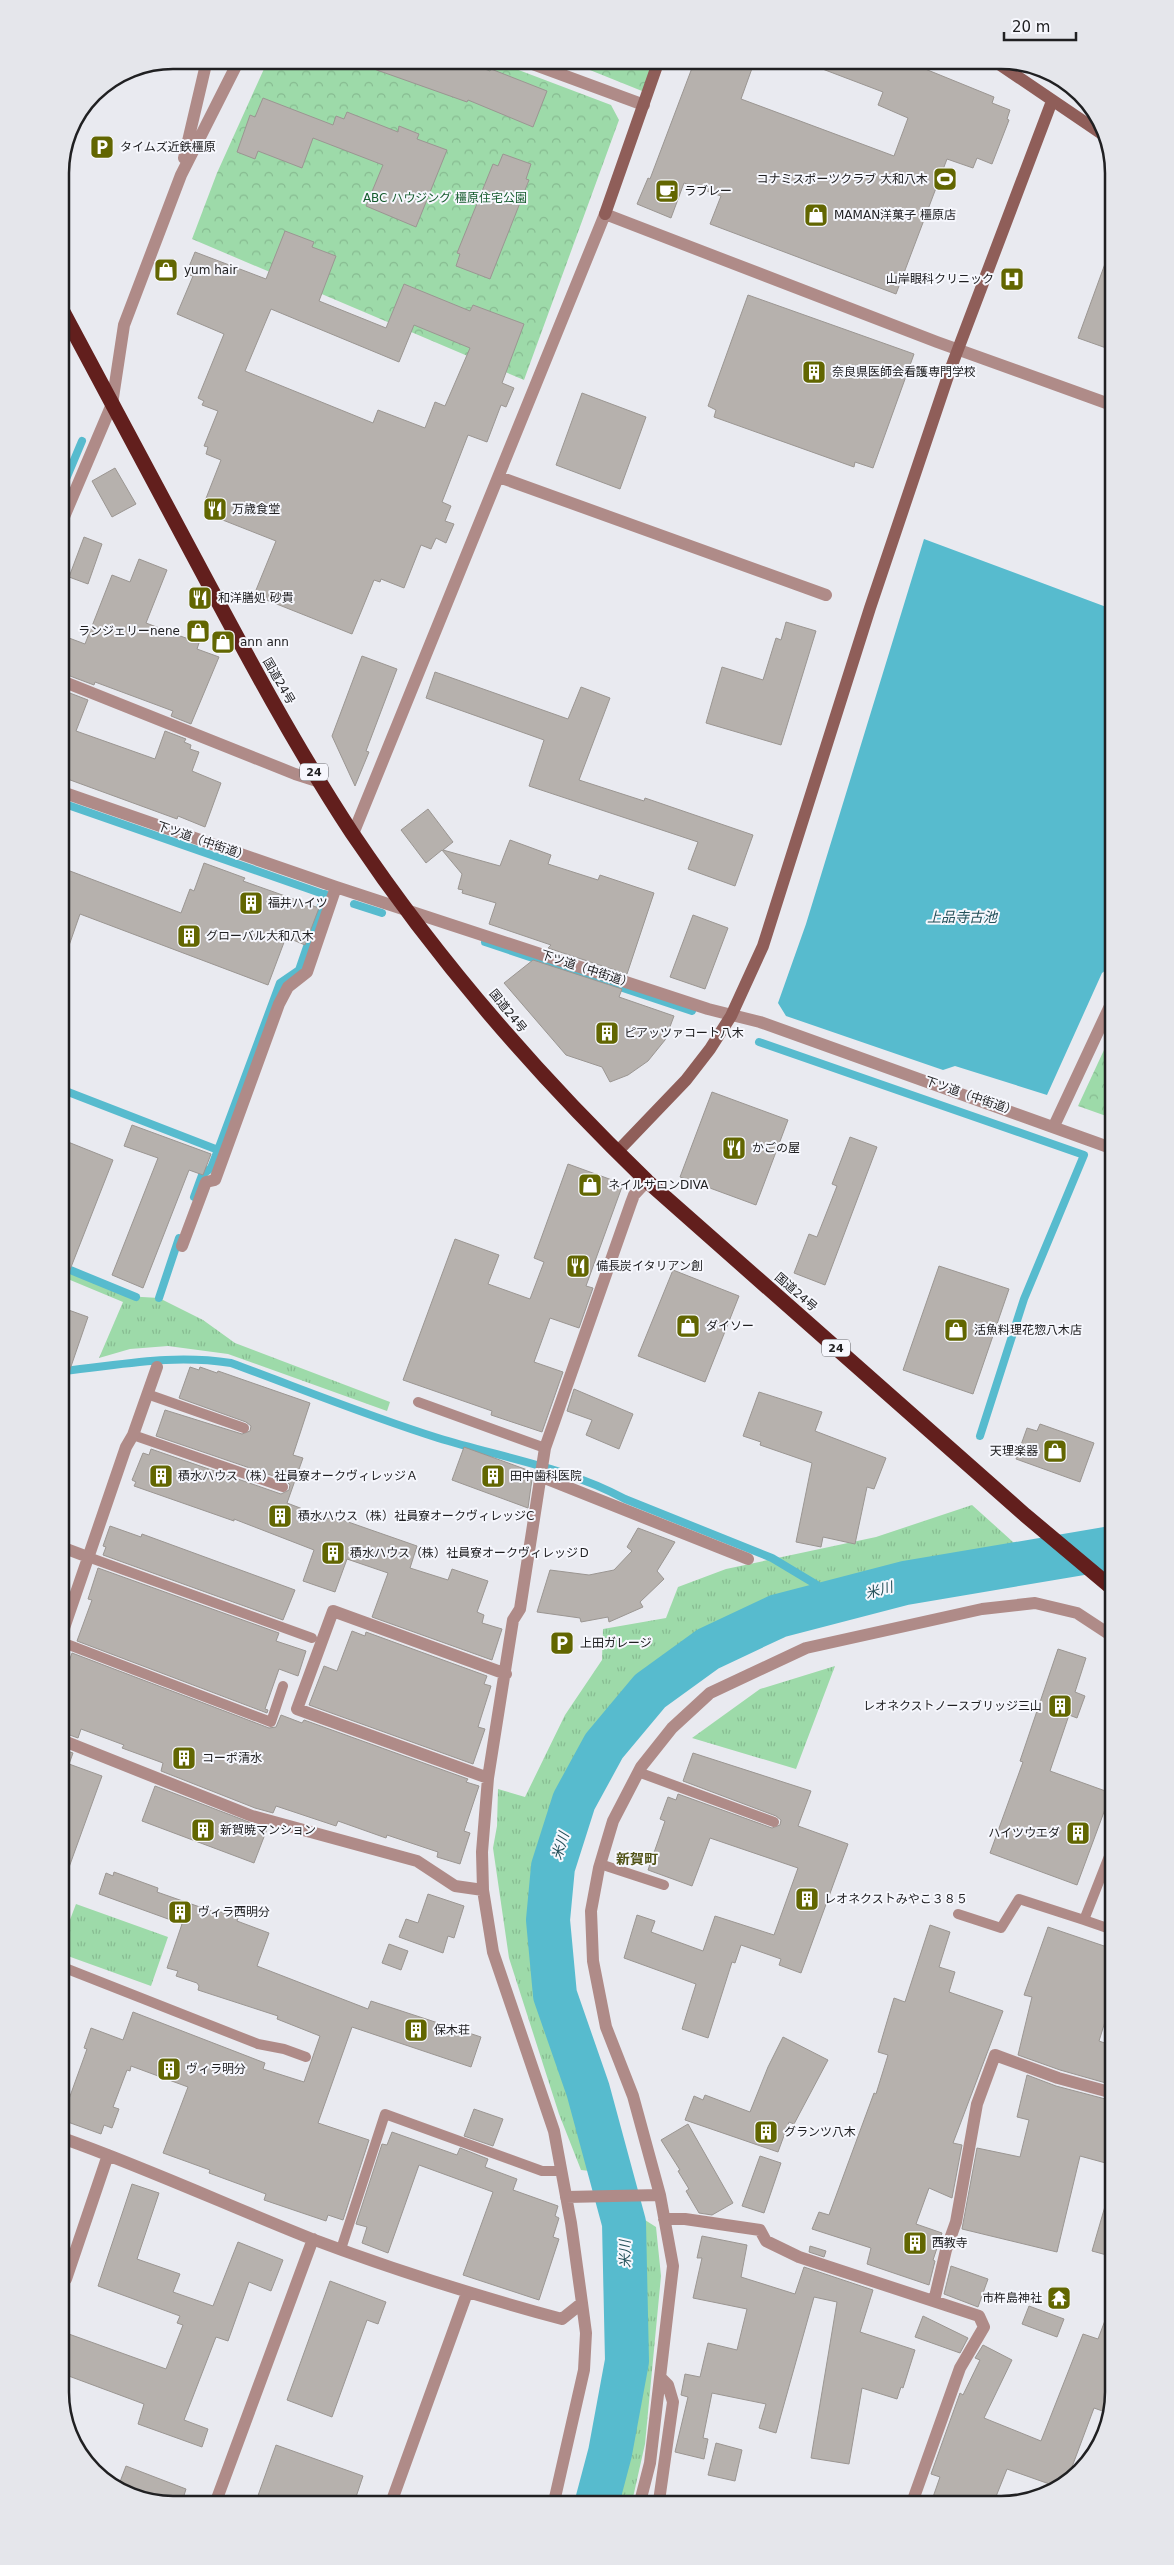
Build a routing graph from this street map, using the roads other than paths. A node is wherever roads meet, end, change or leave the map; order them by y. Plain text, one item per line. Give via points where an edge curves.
1 (204, 69) edge
2 (234, 69) edge
3 (546, 69) edge
4 (656, 69) edge
5 (1006, 69) edge
6 (1052, 101) junction
7 (644, 105) junction
8 (1096, 130) edge
9 (181, 175) junction
10 (605, 214) junction
11 (69, 323) edge
12 (958, 349) junction
13 (1105, 403) edge
14 (112, 404) junction
15 (499, 477) junction
16 (69, 505) edge
17 (826, 595) dead end
18 (69, 684) edge
19 (320, 782) junction
20 (69, 794) edge
21 (354, 834) junction
22 (336, 887) junction
23 (407, 910) junction
24 (731, 1016) junction
25 (1105, 1017) edge
26 (1054, 1126) junction
27 (1105, 1146) edge
28 (617, 1152) junction
29 (647, 1181) junction
30 (182, 1246) dead end
31 (156, 1367) dead end
32 (147, 1394) junction
33 (418, 1402) dead end
34 (244, 1428) dead end
35 (133, 1435) junction
36 (545, 1448) junction
37 (542, 1477) junction
38 (282, 1487) dead end
39 (69, 1550) edge
40 (88, 1557) junction
41 (748, 1559) dead end
42 (1105, 1582) edge
43 (69, 1613) edge
44 (1105, 1632) edge
45 (312, 1638) dead end
46 (69, 1645) edge
47 (506, 1674) junction
48 (284, 1686) dead end
49 (69, 1743) edge
50 (638, 1772) junction
51 (488, 1778) junction
52 (774, 1822) dead end
53 (600, 1864) junction
54 (1105, 1864) edge
55 (664, 1885) dead end
56 (482, 1890) junction
57 (958, 1914) dead end
58 (1084, 1920) junction
59 (1105, 1927) edge
60 (69, 1970) edge
61 (306, 2057) dead end
62 (1105, 2091) edge
63 (69, 2140) edge
64 (108, 2154) junction
65 (560, 2171) junction
66 (654, 2196) junction
67 (572, 2197) junction
68 (664, 2219) junction
69 (313, 2239) junction
70 (341, 2249) junction
71 (69, 2270) edge
72 (467, 2293) junction
73 (934, 2301) junction
74 (582, 2303) junction
75 (661, 2378) junction
76 (218, 2496) edge
77 (394, 2496) edge
78 (555, 2496) edge
79 (642, 2496) edge
80 (659, 2496) edge
81 (914, 2496) edge

1 - 9 street
2 - 9 street
3 - 7 street
4 - 7 street
5 - 6 street
6 - 8 street
6 - 12 street
7 - 10 street
9 - 14 street via 124,325
10 - 12 street
10 - 15 street
11 - 14 highway, 国道24号 / 24
12 - 13 street
12 - 24 street via 870,608 763,946
14 - 16 street
14 - 19 highway, 国道24号 / 24 via 247,657
15 - 17 street
15 - 21 street
18 - 19 street
19 - 21 highway, 国道24号 / 24
20 - 22 street, 下ツ道（中街道）
21 - 23 highway, 国道24号 / 24
22 - 23 street, 下ツ道（中街道）
22 - 30 street via 307,972 288,987 279,1004 215,1180 206,1182
23 - 24 street, 下ツ道（中街道）
23 - 28 highway, 国道24号 / 24 via 513,1041
24 - 26 street, 下ツ道（中街道） via 760,1022
24 - 28 street via 686,1080
25 - 26 street
26 - 27 street, 下ツ道（中街道）
28 - 29 highway, 国道24号 / 24
29 - 36 street via 634,1195
29 - 42 highway, 国道24号 / 24
31 - 32 street
32 - 34 lane
32 - 35 street
33 - 36 lane
35 - 38 lane
35 - 40 street via 126,1446
36 - 37 street
37 - 41 street
37 - 47 street
39 - 40 street
40 - 43 street
40 - 45 lane
44 - 50 street via 1076,1613 1035,1603 982,1609 806,1648 710,1693 672,1728
46 - 48 lane via 271,1722
47 - 51 street
47 - 51 street via 333,1611 297,1709
49 - 56 street via 252,1816 417,1861 455,1886
50 - 52 lane
50 - 53 street via 613,1821
51 - 56 street
53 - 55 lane
53 - 66 street via 591,1910 593,1961 606,2027 633,2096
54 - 58 lane
56 - 65 street via 493,1952 554,2132
57 - 58 lane via 1001,1928 1019,1899
58 - 59 lane
60 - 61 lane via 258,2044 284,2048
62 - 73 street via 995,2055 977,2104 956,2222
63 - 64 street
64 - 69 street
64 - 71 street
65 - 67 street
65 - 70 lane via 542,2171 385,2114
66 - 67 street
66 - 68 street
67 - 74 street
68 - 73 street via 760,2230 766,2241 799,2257
68 - 75 street via 673,2266
69 - 70 street
69 - 76 street
70 - 72 street
72 - 74 street via 562,2319
72 - 77 street
73 - 81 street via 979,2316 984,2327 960,2368
74 - 78 street via 586,2333 584,2370
75 - 79 street via 650,2463
75 - 80 street via 668,2385 673,2402

